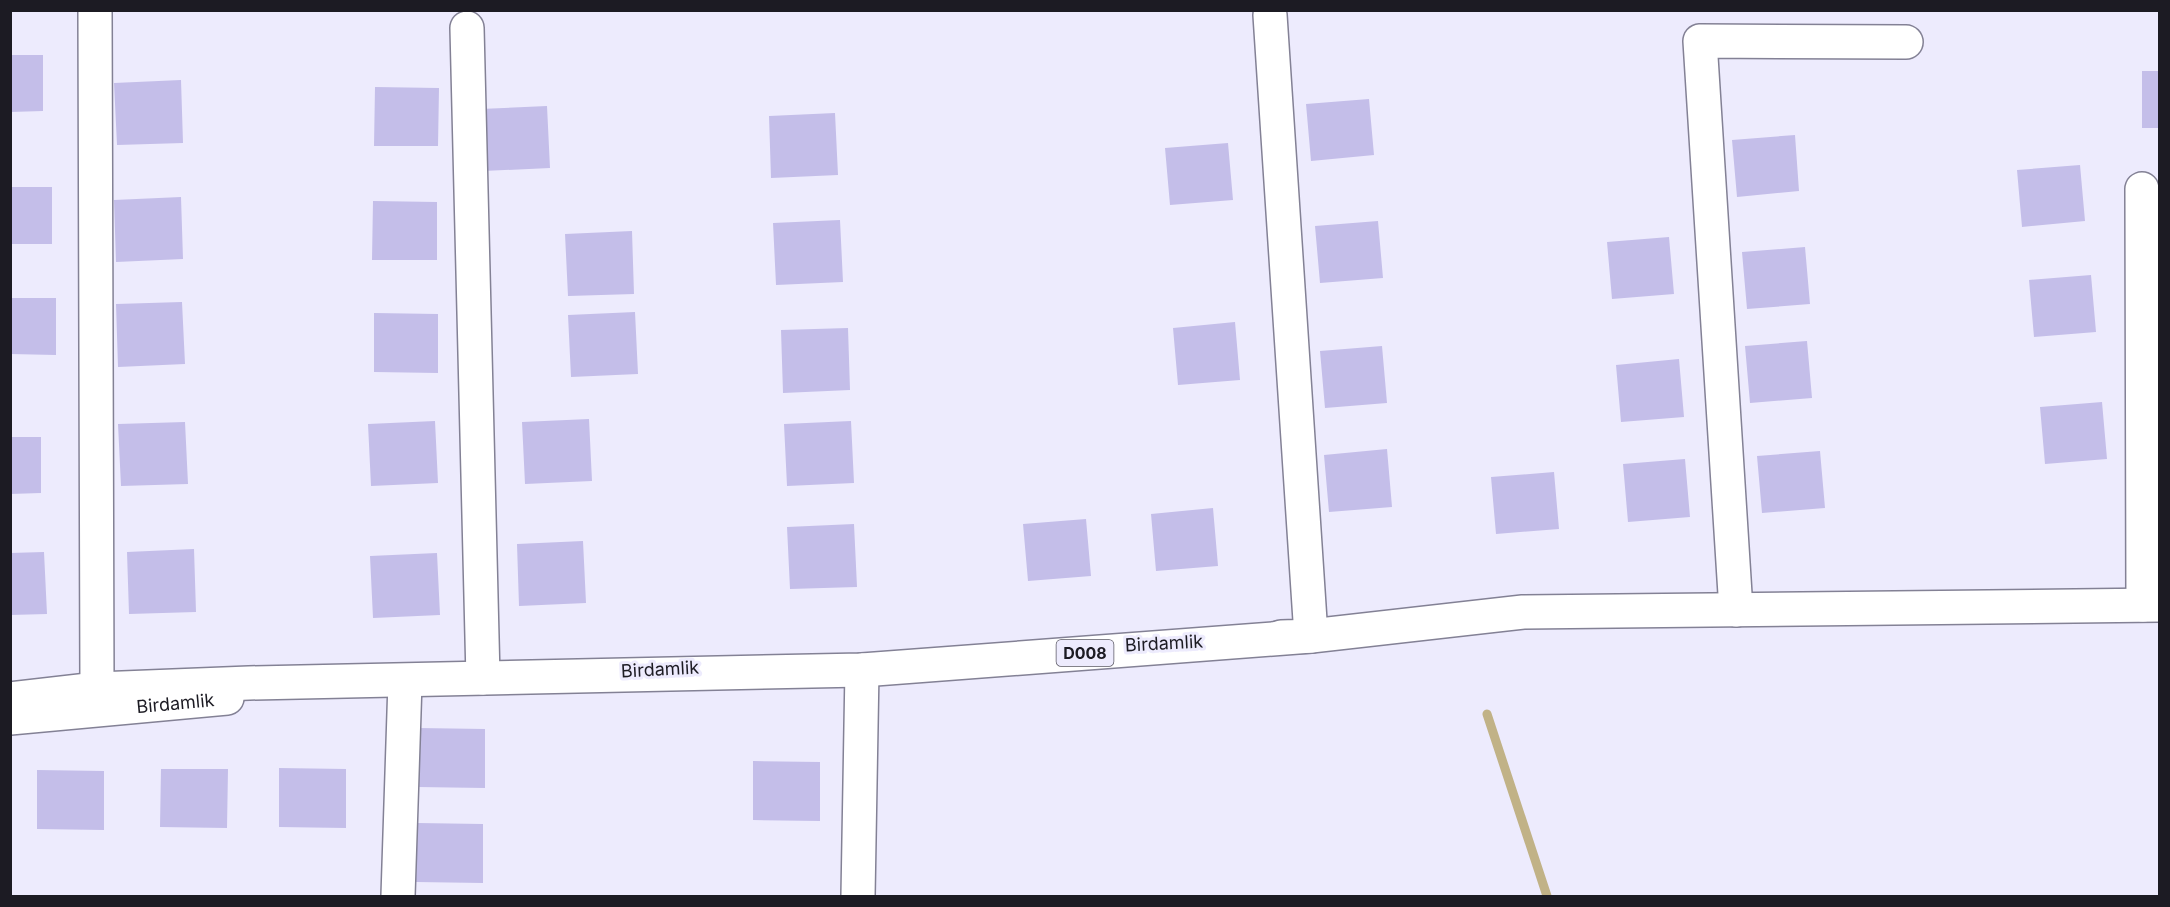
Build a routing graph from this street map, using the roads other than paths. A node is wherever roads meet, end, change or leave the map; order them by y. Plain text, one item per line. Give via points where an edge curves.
1 (95, 10) edge
2 (1270, 15) dead end
3 (467, 28) dead end
4 (1906, 42) dead end
5 (2142, 189) dead end
6 (2151, 605) edge
7 (1736, 610) junction
8 (1311, 636) junction
9 (862, 670) junction
10 (483, 678) junction
11 (405, 682) junction
12 (97, 689) junction
13 (10, 699) edge
14 (10, 718) edge
15 (398, 897) edge
16 (858, 897) edge

1 - 12 street
2 - 8 street
3 - 10 street
4 - 7 street via 1700,41
5 - 6 street
6 - 7 street, D008
7 - 8 street, D008 via 1523,612
8 - 9 street, D008
8 - 11 street, Birdamlik
9 - 10 street, D008
9 - 16 street
10 - 11 street, D008
11 - 12 street, D008
11 - 14 street, Birdamlik
11 - 15 street
12 - 13 street, D008

